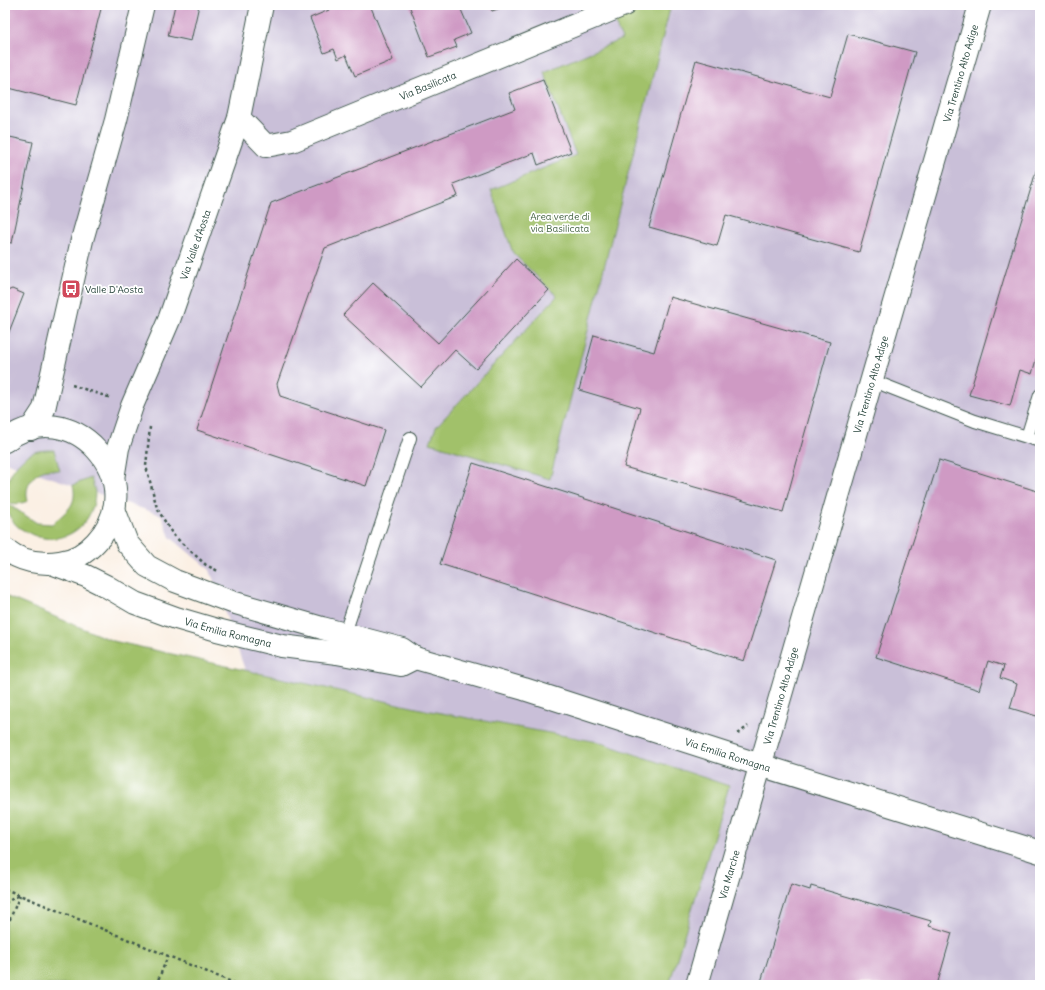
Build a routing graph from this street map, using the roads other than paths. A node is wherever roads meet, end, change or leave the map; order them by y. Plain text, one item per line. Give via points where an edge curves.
1 (142, 5) edge
2 (262, 5) edge
3 (624, 5) edge
4 (980, 5) edge
5 (239, 118) junction
6 (871, 380) junction
7 (1040, 396) edge
8 (31, 429) junction
9 (1027, 437) junction
10 (410, 438) dead end
11 (5, 441) edge
12 (1040, 441) edge
13 (113, 479) junction
14 (114, 509) junction
15 (5, 549) edge
16 (50, 563) junction
17 (345, 634) junction
18 (415, 658) junction
19 (760, 765) junction
20 (1040, 852) edge
21 (697, 985) edge

1 - 8 street via 116,120 82,240 44,409
2 - 5 street, Via Valle d'Aosta
3 - 5 street, Via Basilicata via 292,141 266,146
4 - 6 street, Via Trentino Alto Adige
5 - 13 street, Via Valle d'Aosta via 169,320 132,406 118,448
6 - 9 lane via 974,420
6 - 19 street, Via Trentino Alto Adige
7 - 9 lane
8 - 11 street, Via Emilia Romagna
8 - 13 street, Via Emilia Romagna via 66,429 88,440 104,457
9 - 12 lane
10 - 17 lane
13 - 14 street, Via Emilia Romagna
14 - 16 street, Via Emilia Romagna via 102,536 92,547 65,561
14 - 17 street, Via Emilia Romagna via 127,543 147,566 175,581 232,602
15 - 16 street, Via Emilia Romagna via 20,558
16 - 18 street, Via Emilia Romagna via 86,576 135,603 218,630 282,646 401,665
17 - 18 street, Via Emilia Romagna via 402,649
18 - 19 street, Via Emilia Romagna via 524,688
19 - 20 street, Via Emilia Romagna
19 - 21 street, Via Marche

